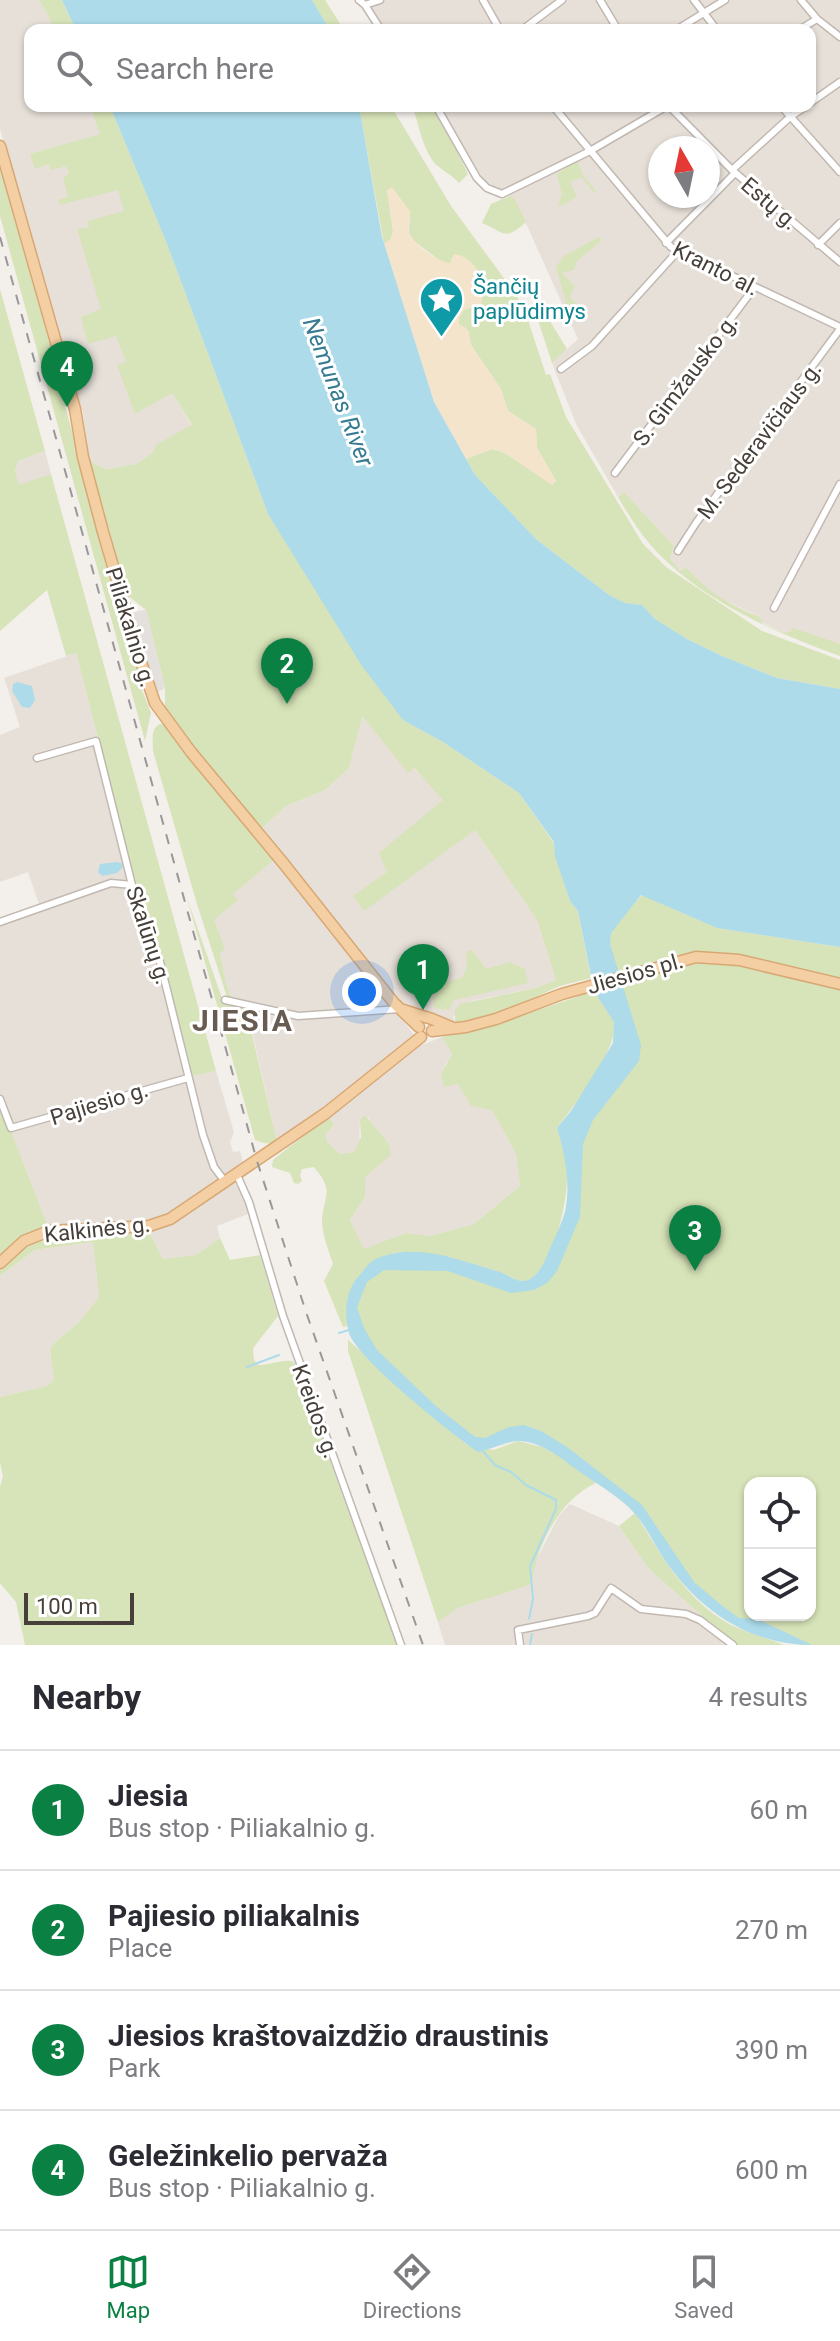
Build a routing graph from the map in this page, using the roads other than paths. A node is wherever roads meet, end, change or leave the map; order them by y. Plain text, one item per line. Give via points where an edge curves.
1 (380, 0) edge
2 (483, 0) edge
3 (562, 0) edge
4 (600, 0) edge
5 (694, 0) edge
6 (725, 0) edge
7 (801, 0) edge
8 (362, 2) edge
9 (704, 13) junction
10 (817, 19) junction
11 (377, 24) edge
12 (497, 24) edge
13 (530, 24) edge
14 (614, 24) edge
15 (686, 24) edge
16 (712, 24) edge
17 (809, 24) edge
18 (840, 37) edge
19 (840, 82) edge
20 (816, 99) edge
21 (439, 112) edge
22 (558, 112) edge
23 (658, 112) edge
24 (674, 112) edge
25 (786, 112) edge
26 (798, 112) edge
27 (790, 117) junction
28 (0, 146) edge
29 (590, 151) junction
30 (734, 171) junction
31 (840, 172) edge
32 (840, 223) edge
33 (666, 243) junction
34 (818, 245) junction
35 (677, 252) junction
36 (840, 262) edge
37 (754, 288) junction
38 (840, 328) edge
39 (561, 369) dead end
40 (615, 473) dead end
41 (840, 484) edge
42 (678, 551) dead end
43 (774, 608) dead end
44 (37, 758) dead end
45 (132, 885) junction
46 (0, 922) edge
47 (840, 984) edge
48 (225, 1000) dead end
49 (400, 1009) junction
50 (453, 1028) junction
51 (420, 1032) junction
52 (188, 1078) junction
53 (0, 1099) edge
54 (237, 1175) junction
55 (226, 1183) junction
56 (0, 1263) edge
57 (401, 1645) edge
58 (520, 1645) edge
59 (733, 1645) edge

1 - 8 street
2 - 12 street
3 - 13 street
4 - 14 street
5 - 9 street
6 - 9 street
7 - 10 street
8 - 11 street
9 - 15 street
9 - 16 street
10 - 17 street
10 - 18 street
19 - 20 street
21 - 29 street via 477,178 502,194
22 - 29 street, Kranto al.
23 - 29 street
24 - 30 street, Estų g.
25 - 27 street
26 - 27 street
27 - 30 street
27 - 31 street
28 - 49 main road, Piliakalnio g. via 149,689 191,752
29 - 33 street, Kranto al.
30 - 33 street
30 - 34 street, Estų g.
32 - 34 street
33 - 35 street, Kranto al.
34 - 36 street, Estų g.
35 - 37 street, Kranto al.
35 - 39 street via 592,346
37 - 38 street, Kranto al.
37 - 40 street, S. Gimžausko g.
38 - 42 street, M. Sederavičiaus g.
41 - 43 street
44 - 45 street, Skalūnų g. via 96,741
45 - 46 street via 111,883
45 - 52 street, Skalūnų g. via 160,962
47 - 50 main road, Jiesios pl. via 711,957 681,959
48 - 49 street via 298,1016
49 - 50 main road
49 - 51 main road, Piliakalnio g.
50 - 51 main road, Jiesios pl. via 432,1031 428,1038
51 - 54 main road via 326,1113
52 - 53 street, Pajiesio g. via 11,1128
52 - 55 street, Skalūnų g. via 209,1155
54 - 55 main road, Kalkinės g.
54 - 57 street, Kreidos g.
55 - 56 main road, Kalkinės g. via 170,1219 149,1226 49,1231 24,1241
58 - 59 street via 518,1630 595,1613 611,1588 641,1609 700,1620

